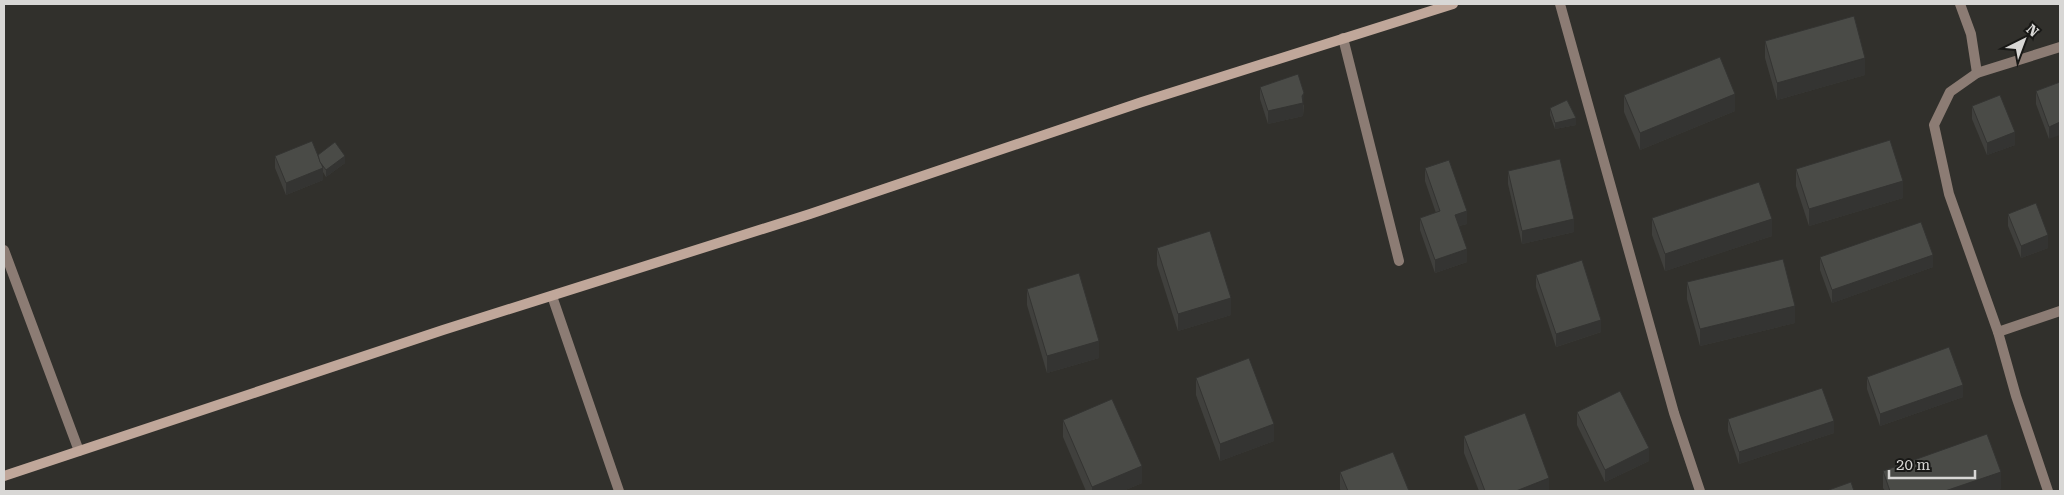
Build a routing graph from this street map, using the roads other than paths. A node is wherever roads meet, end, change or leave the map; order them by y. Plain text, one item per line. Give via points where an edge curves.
1 (1452, 4) edge
2 (1560, 4) edge
3 (1960, 4) edge
4 (1343, 38) junction
5 (2060, 47) edge
6 (1977, 72) junction
7 (4, 250) edge
8 (1399, 261) dead end
9 (552, 296) junction
10 (2060, 311) edge
11 (1998, 332) junction
12 (79, 451) junction
13 (4, 476) edge
14 (618, 491) edge
15 (1700, 491) edge
16 (2048, 491) edge

1 - 4 street
2 - 15 street via 1674,413
3 - 6 street via 1971,34
4 - 8 street
4 - 9 street
5 - 6 street
6 - 11 street via 1950,92 1934,125 1949,194
7 - 12 street
9 - 12 street
9 - 14 street
10 - 11 street
11 - 16 street
12 - 13 street

